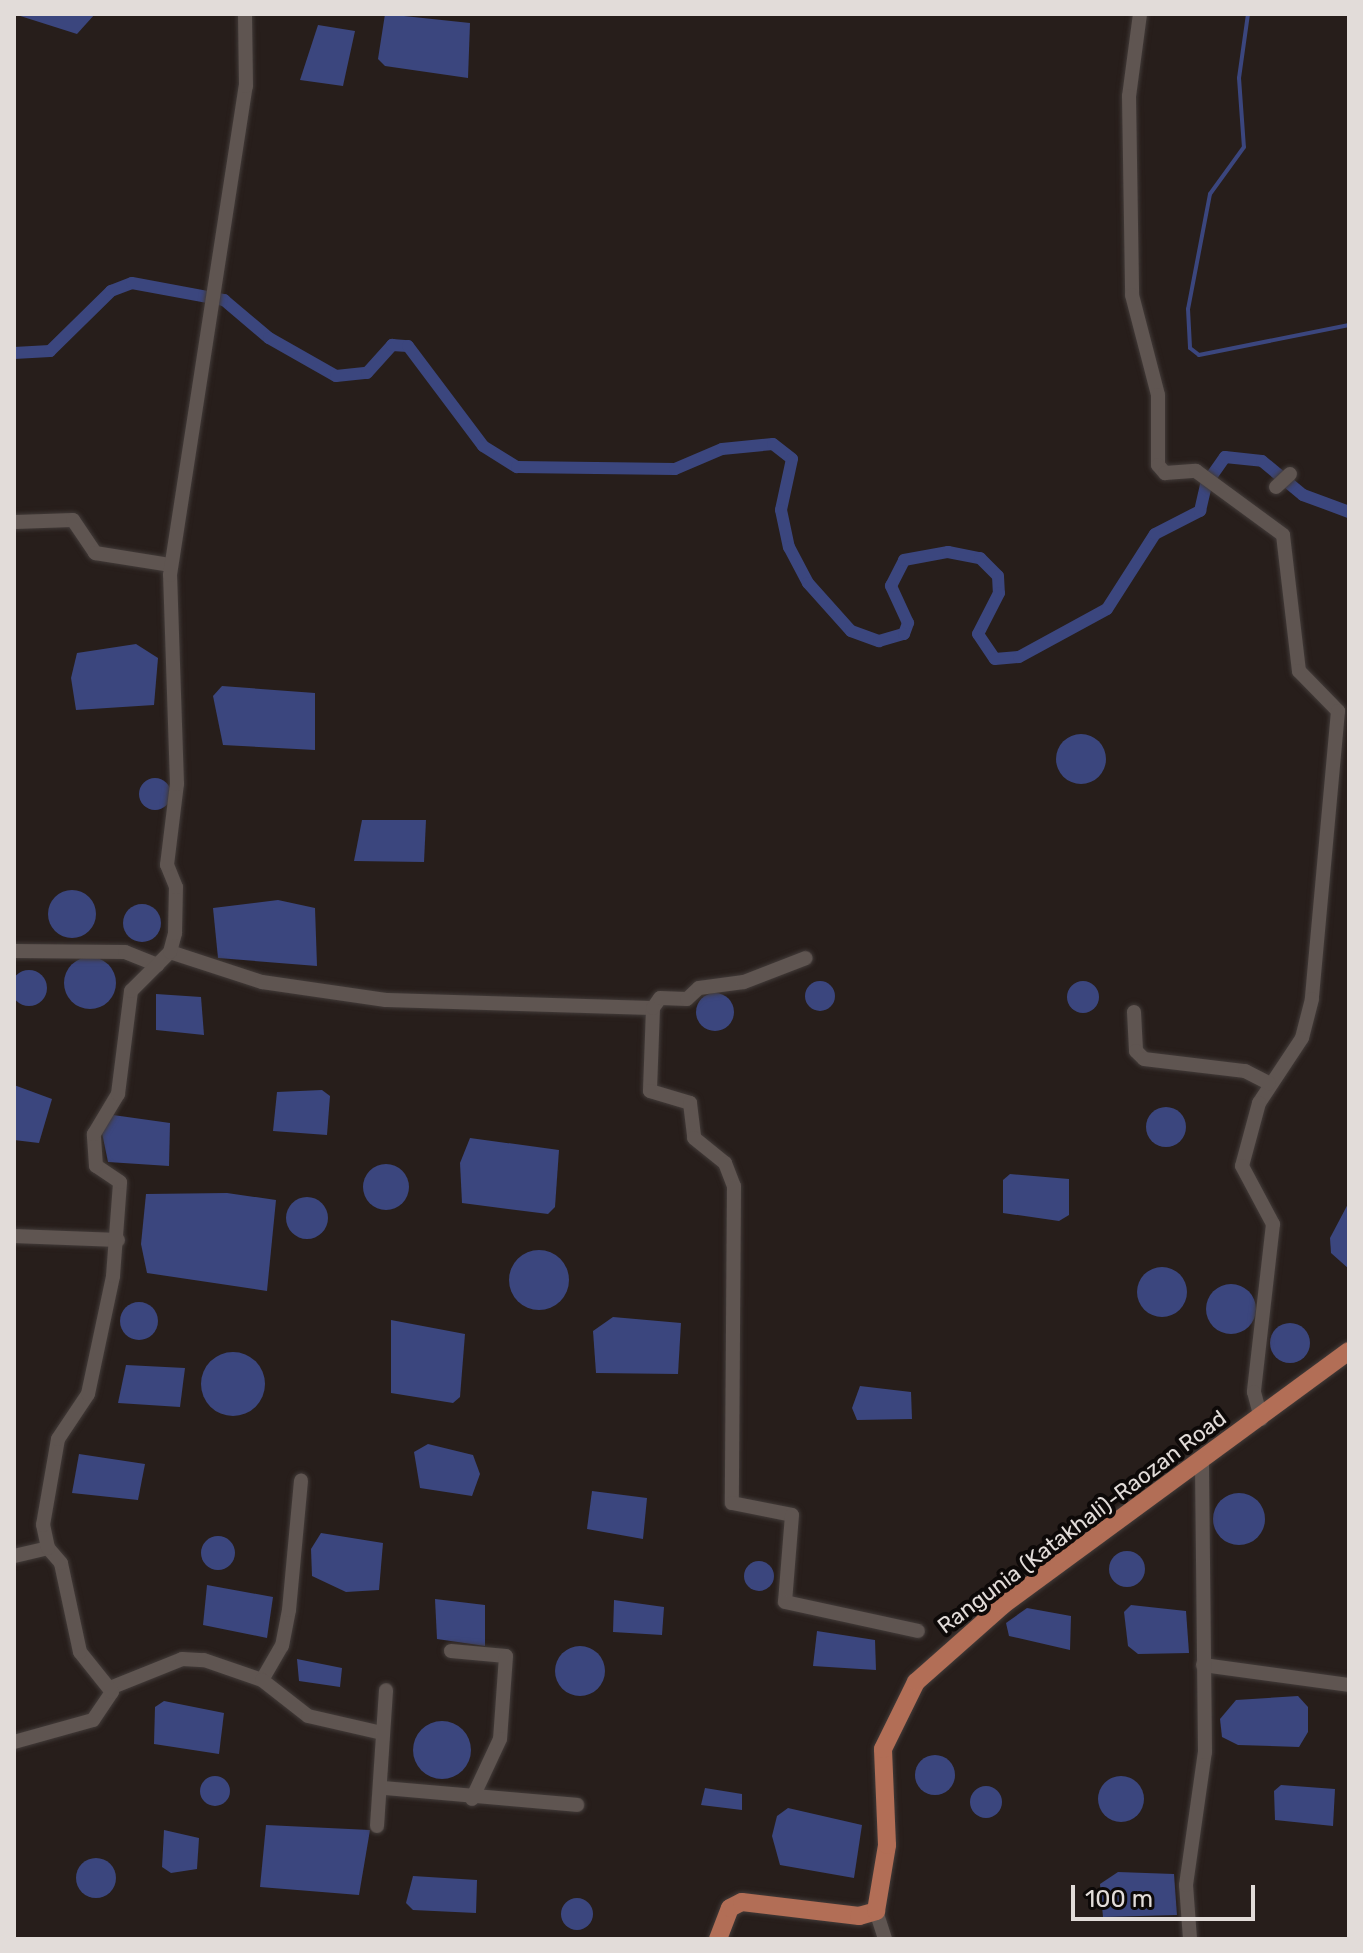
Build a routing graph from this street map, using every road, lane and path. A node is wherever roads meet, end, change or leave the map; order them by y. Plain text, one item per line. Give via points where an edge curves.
1 (245, 14) edge
2 (1140, 14) edge
3 (1290, 474) dead end
4 (1276, 487) dead end
5 (15, 522) edge
6 (171, 565) junction
7 (14, 951) edge
8 (170, 952) junction
9 (806, 958) dead end
10 (157, 965) junction
11 (653, 1008) junction
12 (1134, 1012) dead end
13 (1269, 1083) junction
14 (14, 1236) edge
15 (118, 1240) junction
16 (1349, 1351) edge
17 (1261, 1419) junction
18 (1202, 1461) junction
19 (301, 1481) dead end
20 (48, 1548) junction
21 (14, 1556) edge
22 (918, 1631) dead end
23 (451, 1651) dead end
24 (1203, 1665) junction
25 (262, 1680) junction
26 (1349, 1685) edge
27 (110, 1688) junction
28 (386, 1690) dead end
29 (382, 1733) junction
30 (14, 1742) edge
31 (384, 1788) junction
32 (472, 1799) junction
33 (577, 1805) dead end
34 (377, 1826) dead end
35 (876, 1911) junction
36 (718, 1939) edge
37 (885, 1939) edge
38 (1190, 1939) edge

1 - 6 street via 246,86
2 - 13 street via 1129,96 1134,314 1158,395 1158,465 1165,473 1200,473 1216,482 1286,541 1299,671 1338,711 1312,999 1302,1038
3 - 4 street
5 - 6 street via 73,520 95,553
6 - 8 street via 177,795 167,865 177,906
7 - 10 street via 125,952
8 - 10 street
8 - 11 street via 262,982 386,1000
9 - 11 street via 744,982 699,988 687,999 660,998
10 - 15 street via 131,991 118,1094 94,1134 96,1166 120,1182
11 - 22 street via 650,1091 690,1103 694,1138 725,1163 734,1186 732,1503 792,1515 785,1602
12 - 13 street via 1136,1051 1144,1059 1245,1071
13 - 17 street via 1248,1129 1242,1166 1273,1224 1254,1392
14 - 15 street
15 - 20 street via 93,1378 58,1439 49,1475
16 - 17 main road, Rangunia (Katakhali)-Raozan Road
17 - 18 main road, Rangunia (Katakhali)-Raozan Road
18 - 24 street
18 - 35 main road, Rangunia (Katakhali)-Raozan Road via 1003,1605 916,1682 883,1749 887,1845
19 - 25 street via 282,1646
20 - 21 street
20 - 27 street via 61,1563 80,1652
23 - 32 street via 506,1656 500,1739
24 - 26 street
24 - 38 street via 1205,1752 1186,1885
25 - 27 street via 234,1666 182,1659
25 - 29 street via 308,1716
27 - 30 street via 93,1720
28 - 29 street
29 - 31 street
31 - 32 street
31 - 34 street
32 - 33 street
35 - 36 main road via 742,1902 730,1908
35 - 37 street

